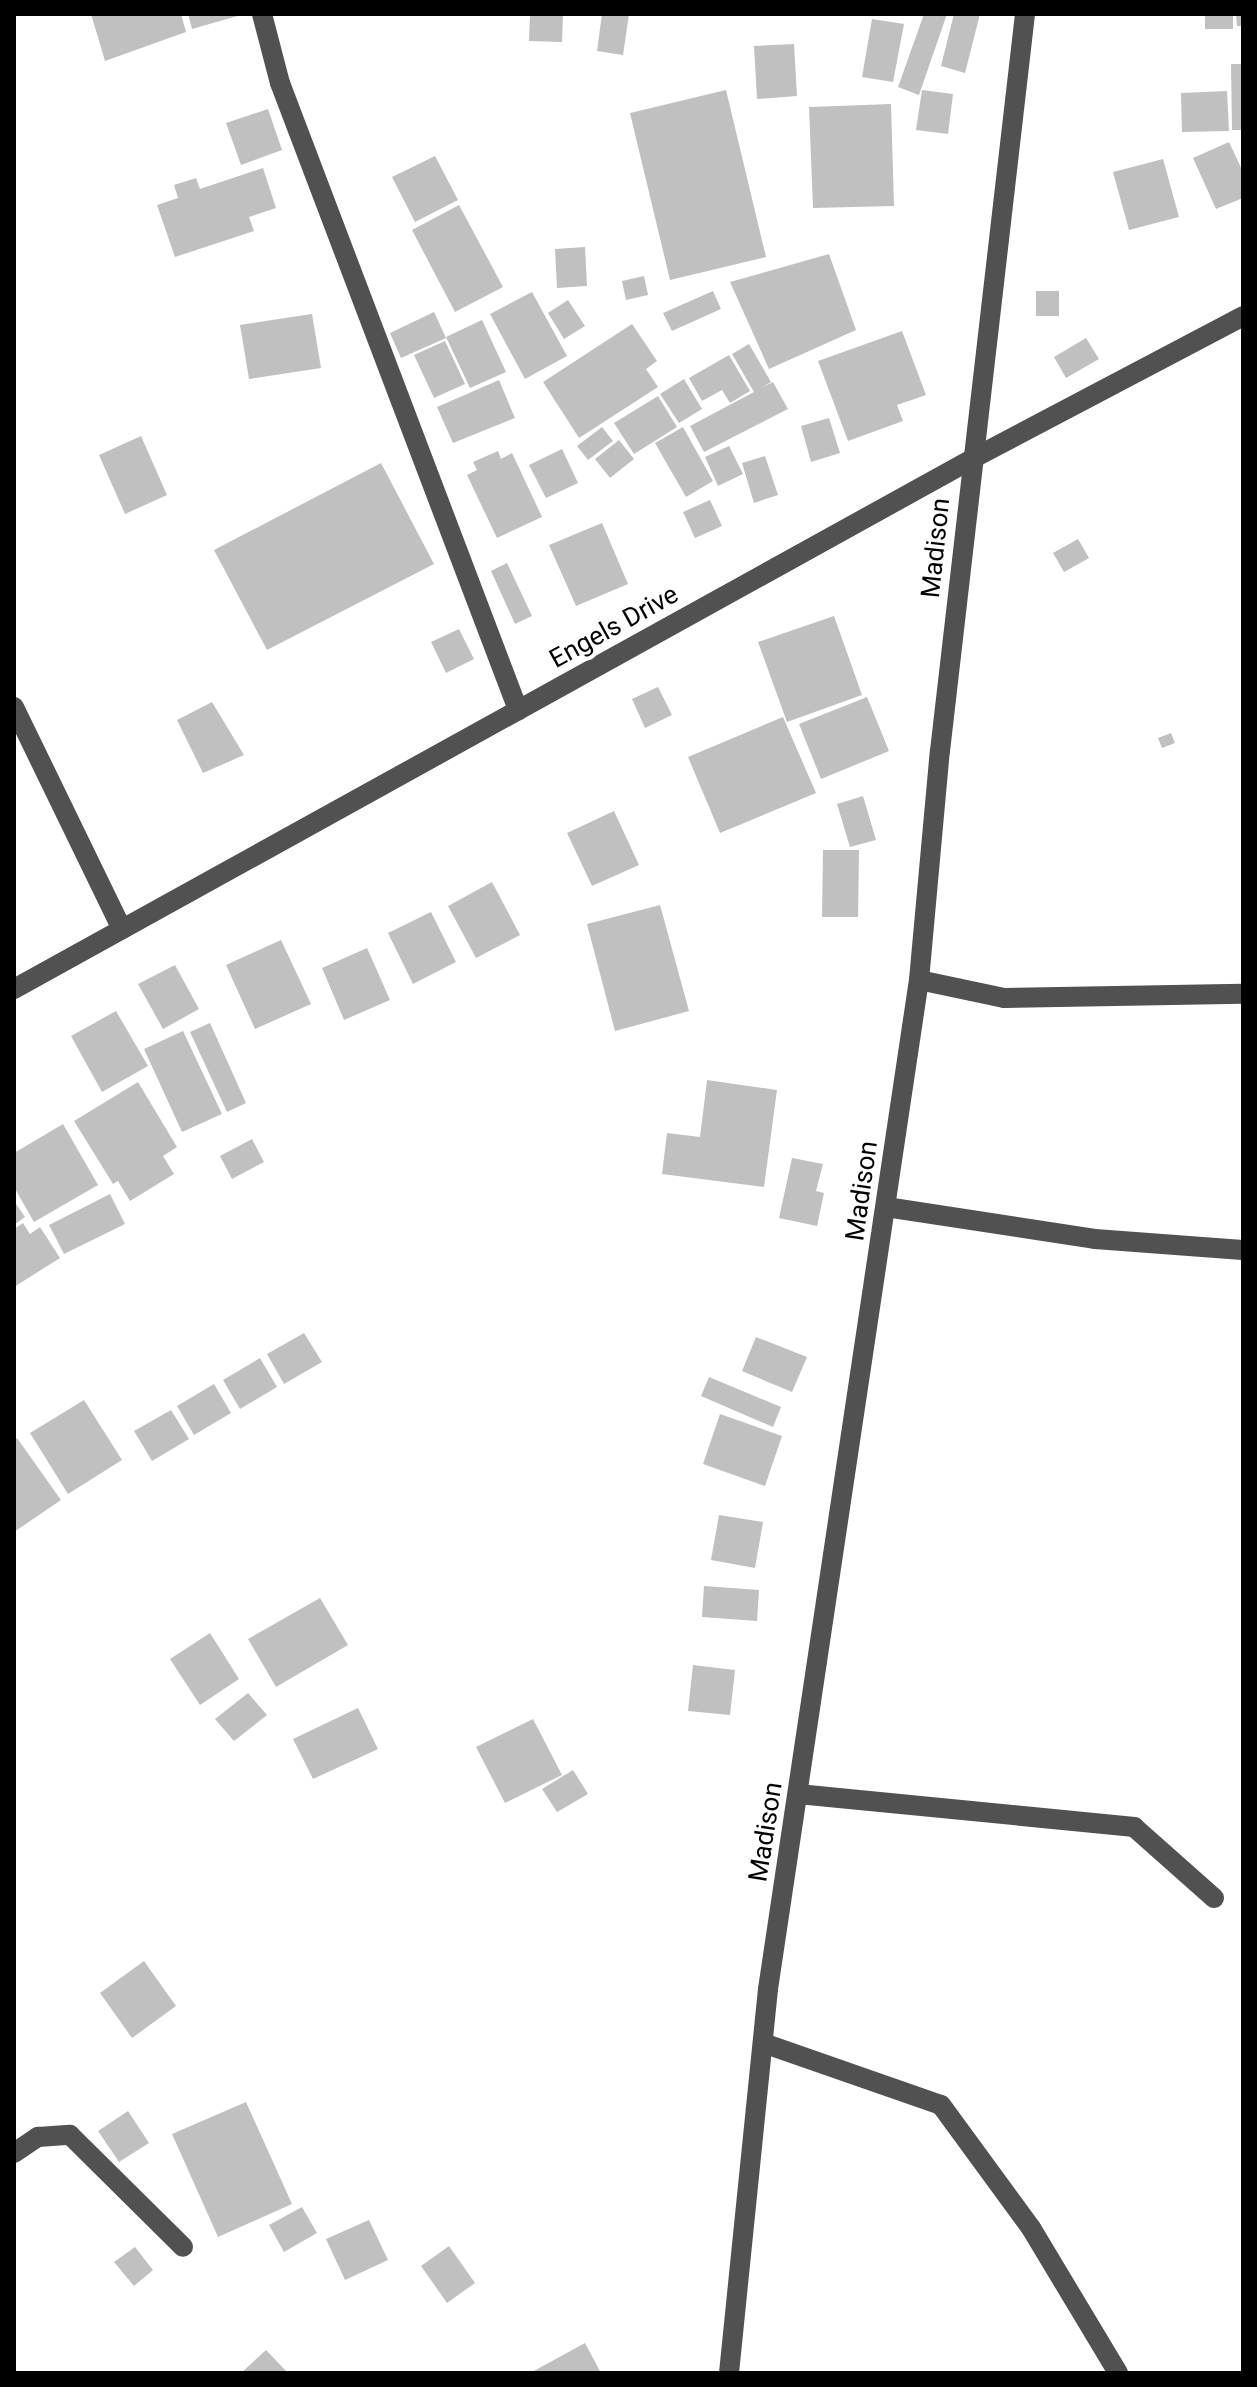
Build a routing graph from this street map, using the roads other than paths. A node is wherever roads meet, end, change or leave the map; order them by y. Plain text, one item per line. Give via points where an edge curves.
1 (262, 14) edge
2 (1025, 14) edge
3 (1243, 316) edge
4 (972, 459) junction
5 (14, 707) edge
6 (518, 710) junction
7 (122, 929) junction
8 (919, 980) junction
9 (14, 989) edge
10 (1243, 994) edge
11 (886, 1207) junction
12 (1243, 1250) edge
13 (798, 1794) junction
14 (1214, 1898) dead end
15 (763, 2043) junction
16 (14, 2153) edge
17 (183, 2247) dead end
18 (729, 2373) edge
19 (1118, 2373) edge

1 - 6 street via 280,83
2 - 4 street, Madison
3 - 4 street, Engels Drive
4 - 6 street, Engels Drive
4 - 8 street, Madison
5 - 7 street
6 - 7 street, Engels Drive
7 - 9 street, Engels Drive
8 - 10 street via 1004,998
8 - 11 street, Madison
11 - 12 street via 1095,1239
11 - 13 street, Madison
13 - 14 street via 1134,1827
13 - 15 street, Madison
15 - 18 street, Madison
15 - 19 street via 941,2105 1031,2228
16 - 17 street via 38,2137 70,2135

